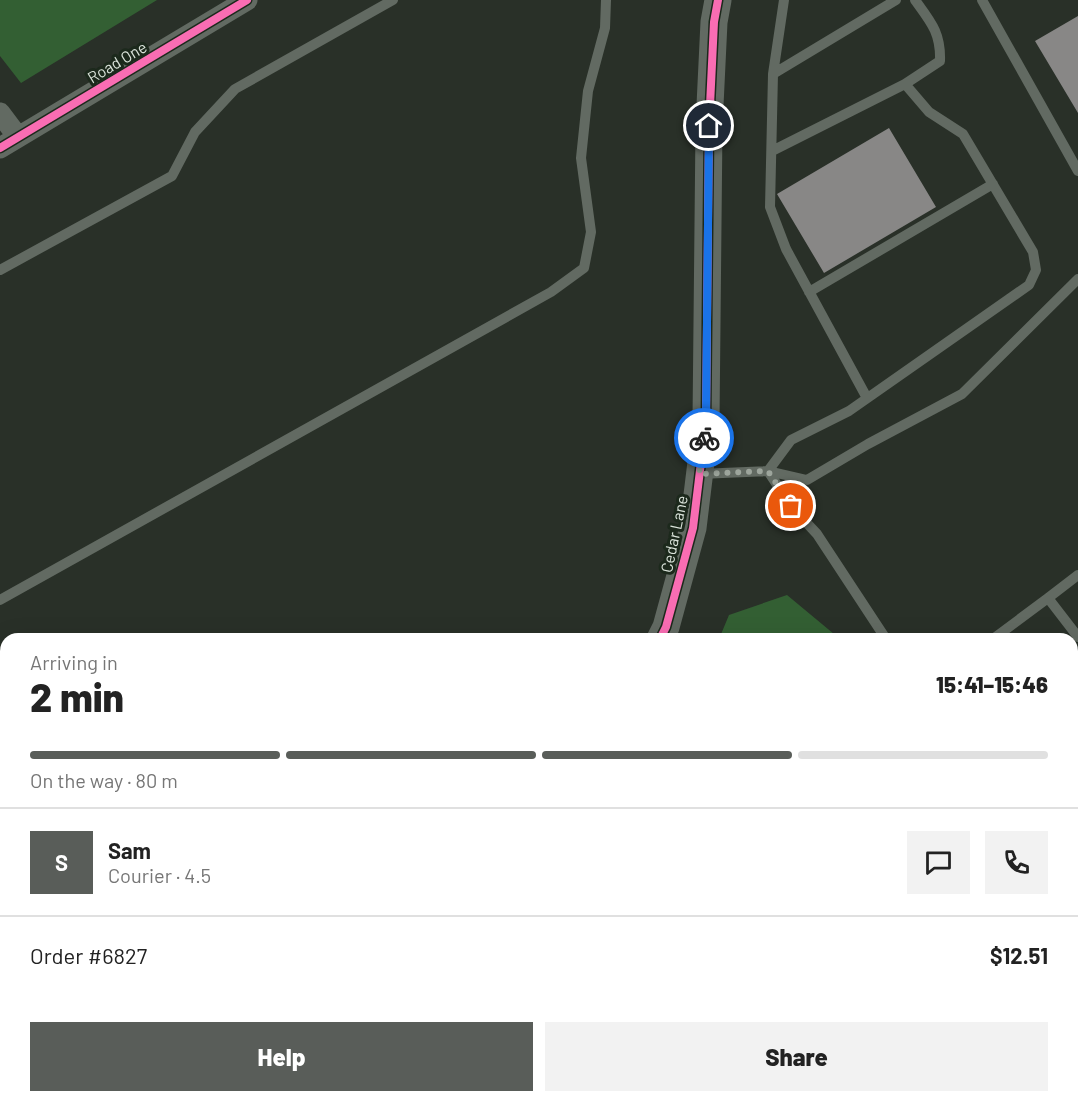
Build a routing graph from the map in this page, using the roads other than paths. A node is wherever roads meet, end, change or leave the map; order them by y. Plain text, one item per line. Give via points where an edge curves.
1 (247, 0) edge
2 (393, 0) edge
3 (606, 0) edge
4 (718, 0) edge
5 (784, 0) edge
6 (896, 0) edge
7 (915, 0) edge
8 (982, 0) edge
9 (773, 74) junction
10 (905, 84) junction
11 (0, 113) edge
12 (9, 143) edge
13 (772, 151) junction
14 (1078, 171) edge
15 (993, 184) junction
16 (0, 270) edge
17 (1078, 279) edge
18 (809, 292) junction
19 (867, 398) junction
20 (768, 471) junction
21 (699, 474) junction
22 (1078, 575) edge
23 (1048, 598) junction
24 (0, 600) edge
25 (663, 633) edge
26 (882, 633) edge
27 (1001, 633) edge
28 (1075, 633) edge

1 - 12 street, Road One
2 - 16 lane via 235,89 195,132 172,176
3 - 24 lane via 605,28 588,92 581,158 591,232 584,268 551,292
4 - 21 street, Cedar Lane via 709,126 706,421
5 - 9 lane
6 - 9 lane
7 - 10 lane via 935,28 941,45 940,62
8 - 14 lane
9 - 13 lane
10 - 13 lane
10 - 15 lane via 929,112 963,134
11 - 12 street
13 - 18 lane via 770,207
15 - 18 lane
15 - 19 lane via 1032,252 1036,270 1029,285
17 - 20 lane via 962,394 807,480
18 - 19 lane
19 - 20 lane via 791,440
20 - 21 lane
20 - 26 lane via 791,506 817,534
21 - 25 street, Cedar Lane via 693,528
22 - 23 lane
23 - 27 lane
23 - 28 lane

